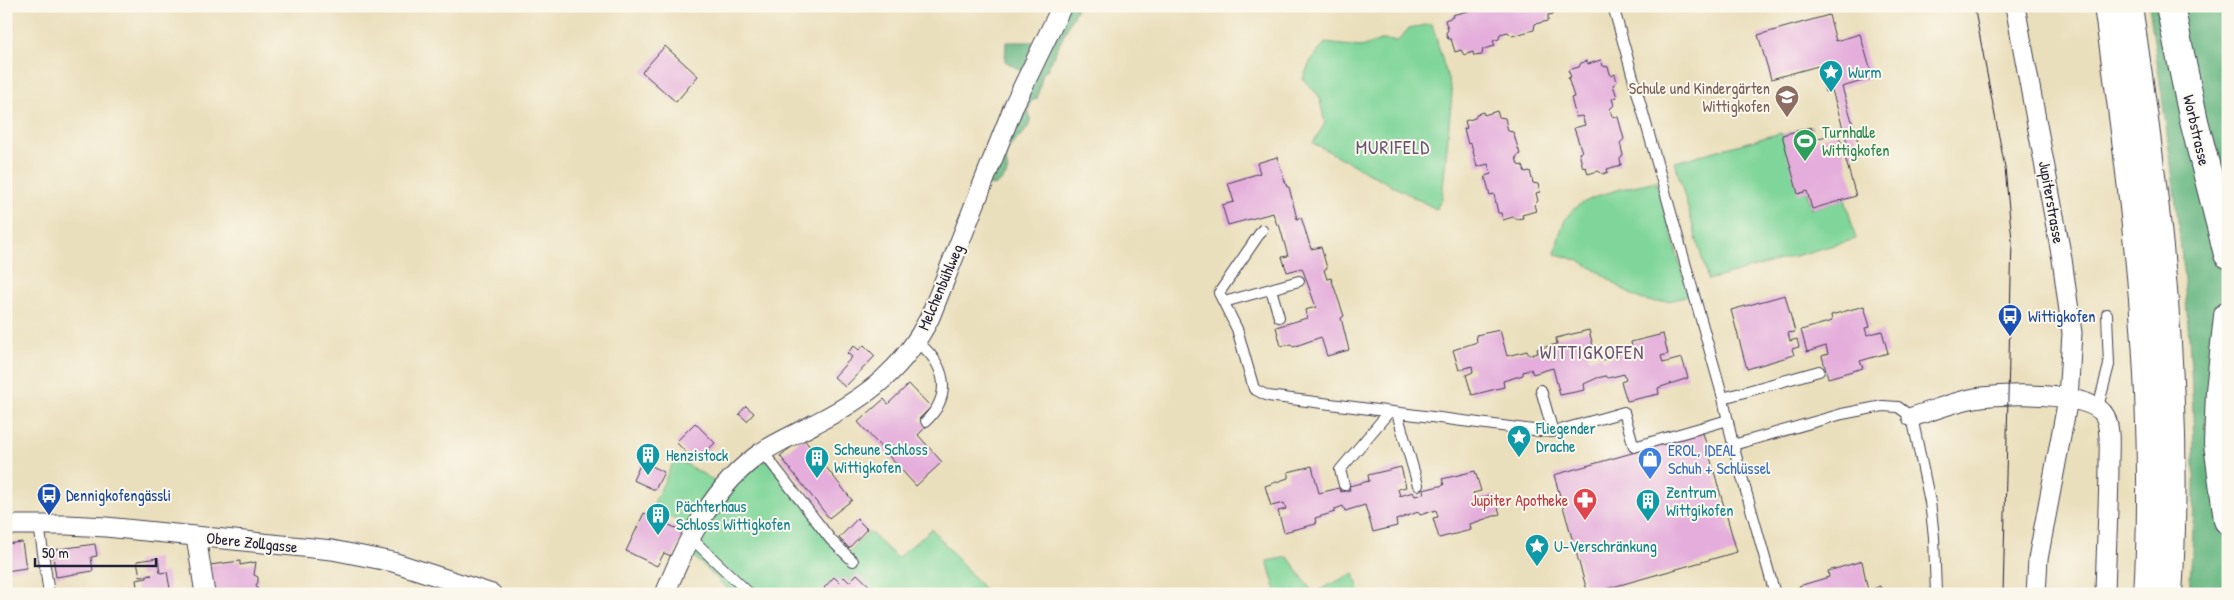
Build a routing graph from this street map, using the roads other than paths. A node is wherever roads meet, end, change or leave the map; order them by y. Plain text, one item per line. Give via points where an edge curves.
1 (1062, 6) edge
2 (1612, 6) edge
3 (2015, 6) edge
4 (2108, 6) edge
5 (2128, 6) edge
6 (2170, 6) edge
7 (1262, 230) dead end
8 (2228, 254) edge
9 (1299, 281) dead end
10 (1271, 289) junction
11 (1224, 302) junction
12 (2107, 314) dead end
13 (2228, 316) edge
14 (1279, 317) dead end
15 (916, 341) junction
16 (1819, 371) dead end
17 (1541, 390) dead end
18 (1723, 398) junction
19 (2068, 399) junction
20 (2098, 407) junction
21 (1393, 412) junction
22 (1912, 417) junction
23 (1728, 420) junction
24 (926, 421) dead end
25 (1553, 432) junction
26 (1733, 445) junction
27 (763, 452) junction
28 (1344, 485) dead end
29 (1418, 485) dead end
30 (2228, 520) edge
31 (6, 525) edge
32 (39, 525) junction
33 (196, 536) junction
34 (691, 538) junction
35 (853, 561) dead end
36 (446, 587) edge
37 (49, 594) edge
38 (205, 594) edge
39 (492, 594) edge
40 (665, 594) edge
41 (750, 594) edge
42 (1775, 594) edge
43 (1936, 594) edge
44 (2036, 594) edge
45 (2105, 594) edge
46 (2148, 594) edge
47 (2168, 594) edge

1 - 15 street, Melchenbühlweg via 1015,104 930,317
2 - 18 lane
3 - 19 street, Jupiterstrasse via 2068,290 2072,333
4 - 46 main road via 2131,176 2148,347 2152,468
5 - 47 main road via 2151,172 2168,346 2172,468
6 - 8 main road, Worbstrasse via 2197,136
7 - 11 lane via 1219,293
9 - 10 lane
10 - 11 lane
10 - 14 lane
11 - 21 lane via 1237,329 1254,389 1268,396
12 - 20 lane via 2109,365
13 - 30 main road via 2218,444
15 - 24 lane via 934,357 943,381 939,406
15 - 27 street, Melchenbühlweg via 865,396
16 - 18 lane
17 - 25 lane
18 - 23 lane
19 - 20 street
19 - 22 street via 1994,395
19 - 44 street, Jupiterstrasse via 2038,559
20 - 45 street via 2106,418 2108,431
21 - 25 lane
21 - 28 lane via 1340,470
21 - 29 lane
22 - 26 lane via 1898,407 1883,406 1842,414
22 - 43 lane via 1930,502
23 - 25 lane via 1634,447 1624,412
23 - 26 lane
26 - 42 lane
27 - 34 street, Melchenbühlweg via 723,489
27 - 35 lane via 831,540
31 - 32 street, Obere Zollgasse
32 - 33 street, Obere Zollgasse
32 - 37 lane
33 - 36 street, Obere Zollgasse via 332,550 393,562
33 - 38 street
34 - 40 street, Melchenbühlweg
34 - 41 lane
36 - 39 street, Obere Zollgasse

